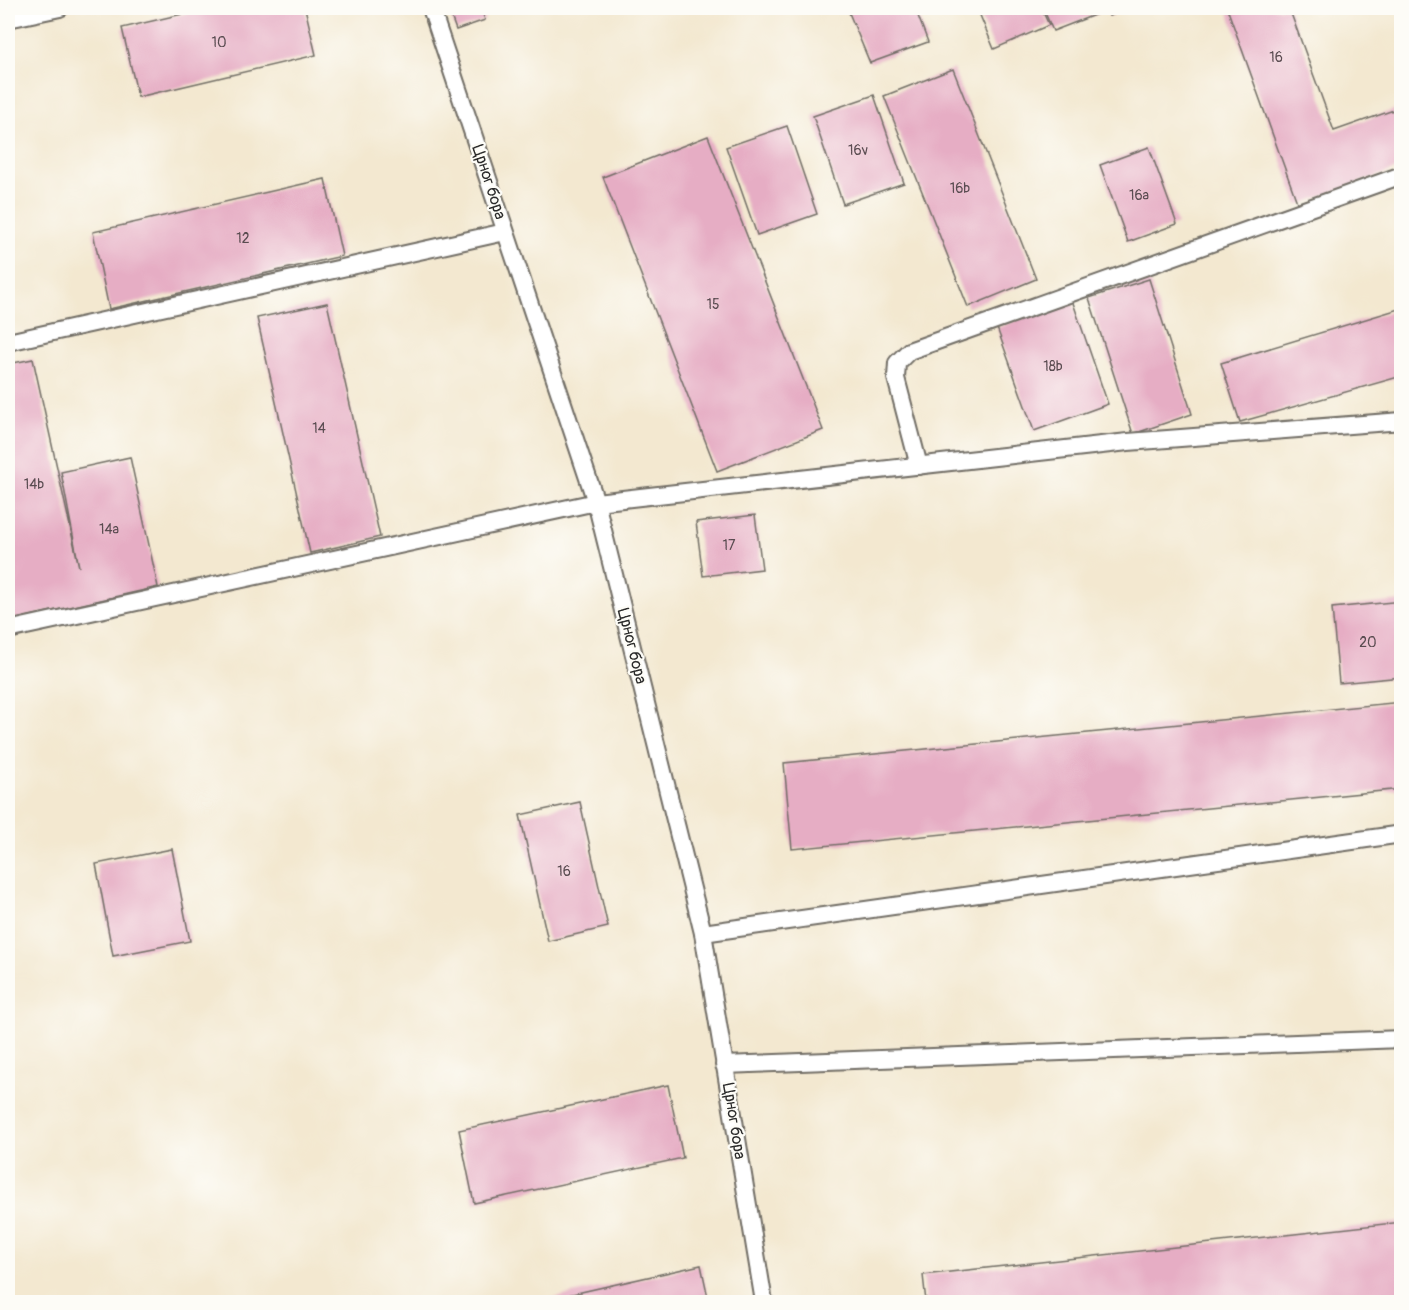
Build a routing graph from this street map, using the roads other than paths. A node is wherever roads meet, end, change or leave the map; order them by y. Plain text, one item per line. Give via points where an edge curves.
1 (60, 8) edge
2 (431, 8) edge
3 (8, 19) edge
4 (1401, 175) edge
5 (506, 232) junction
6 (8, 342) edge
7 (1401, 421) edge
8 (919, 466) junction
9 (596, 502) junction
10 (8, 630) edge
11 (1401, 834) edge
12 (703, 933) junction
13 (1401, 1039) edge
14 (724, 1065) junction
15 (764, 1302) edge

1 - 3 lane
2 - 5 lane, Црног бора
4 - 8 lane via 909,351 897,363 896,378
5 - 6 lane
5 - 9 lane, Црног бора
7 - 8 lane via 1128,442
8 - 9 lane
9 - 10 lane
9 - 12 lane, Црног бора
11 - 12 lane
12 - 14 lane, Црног бора
13 - 14 lane
14 - 15 lane, Црног бора

